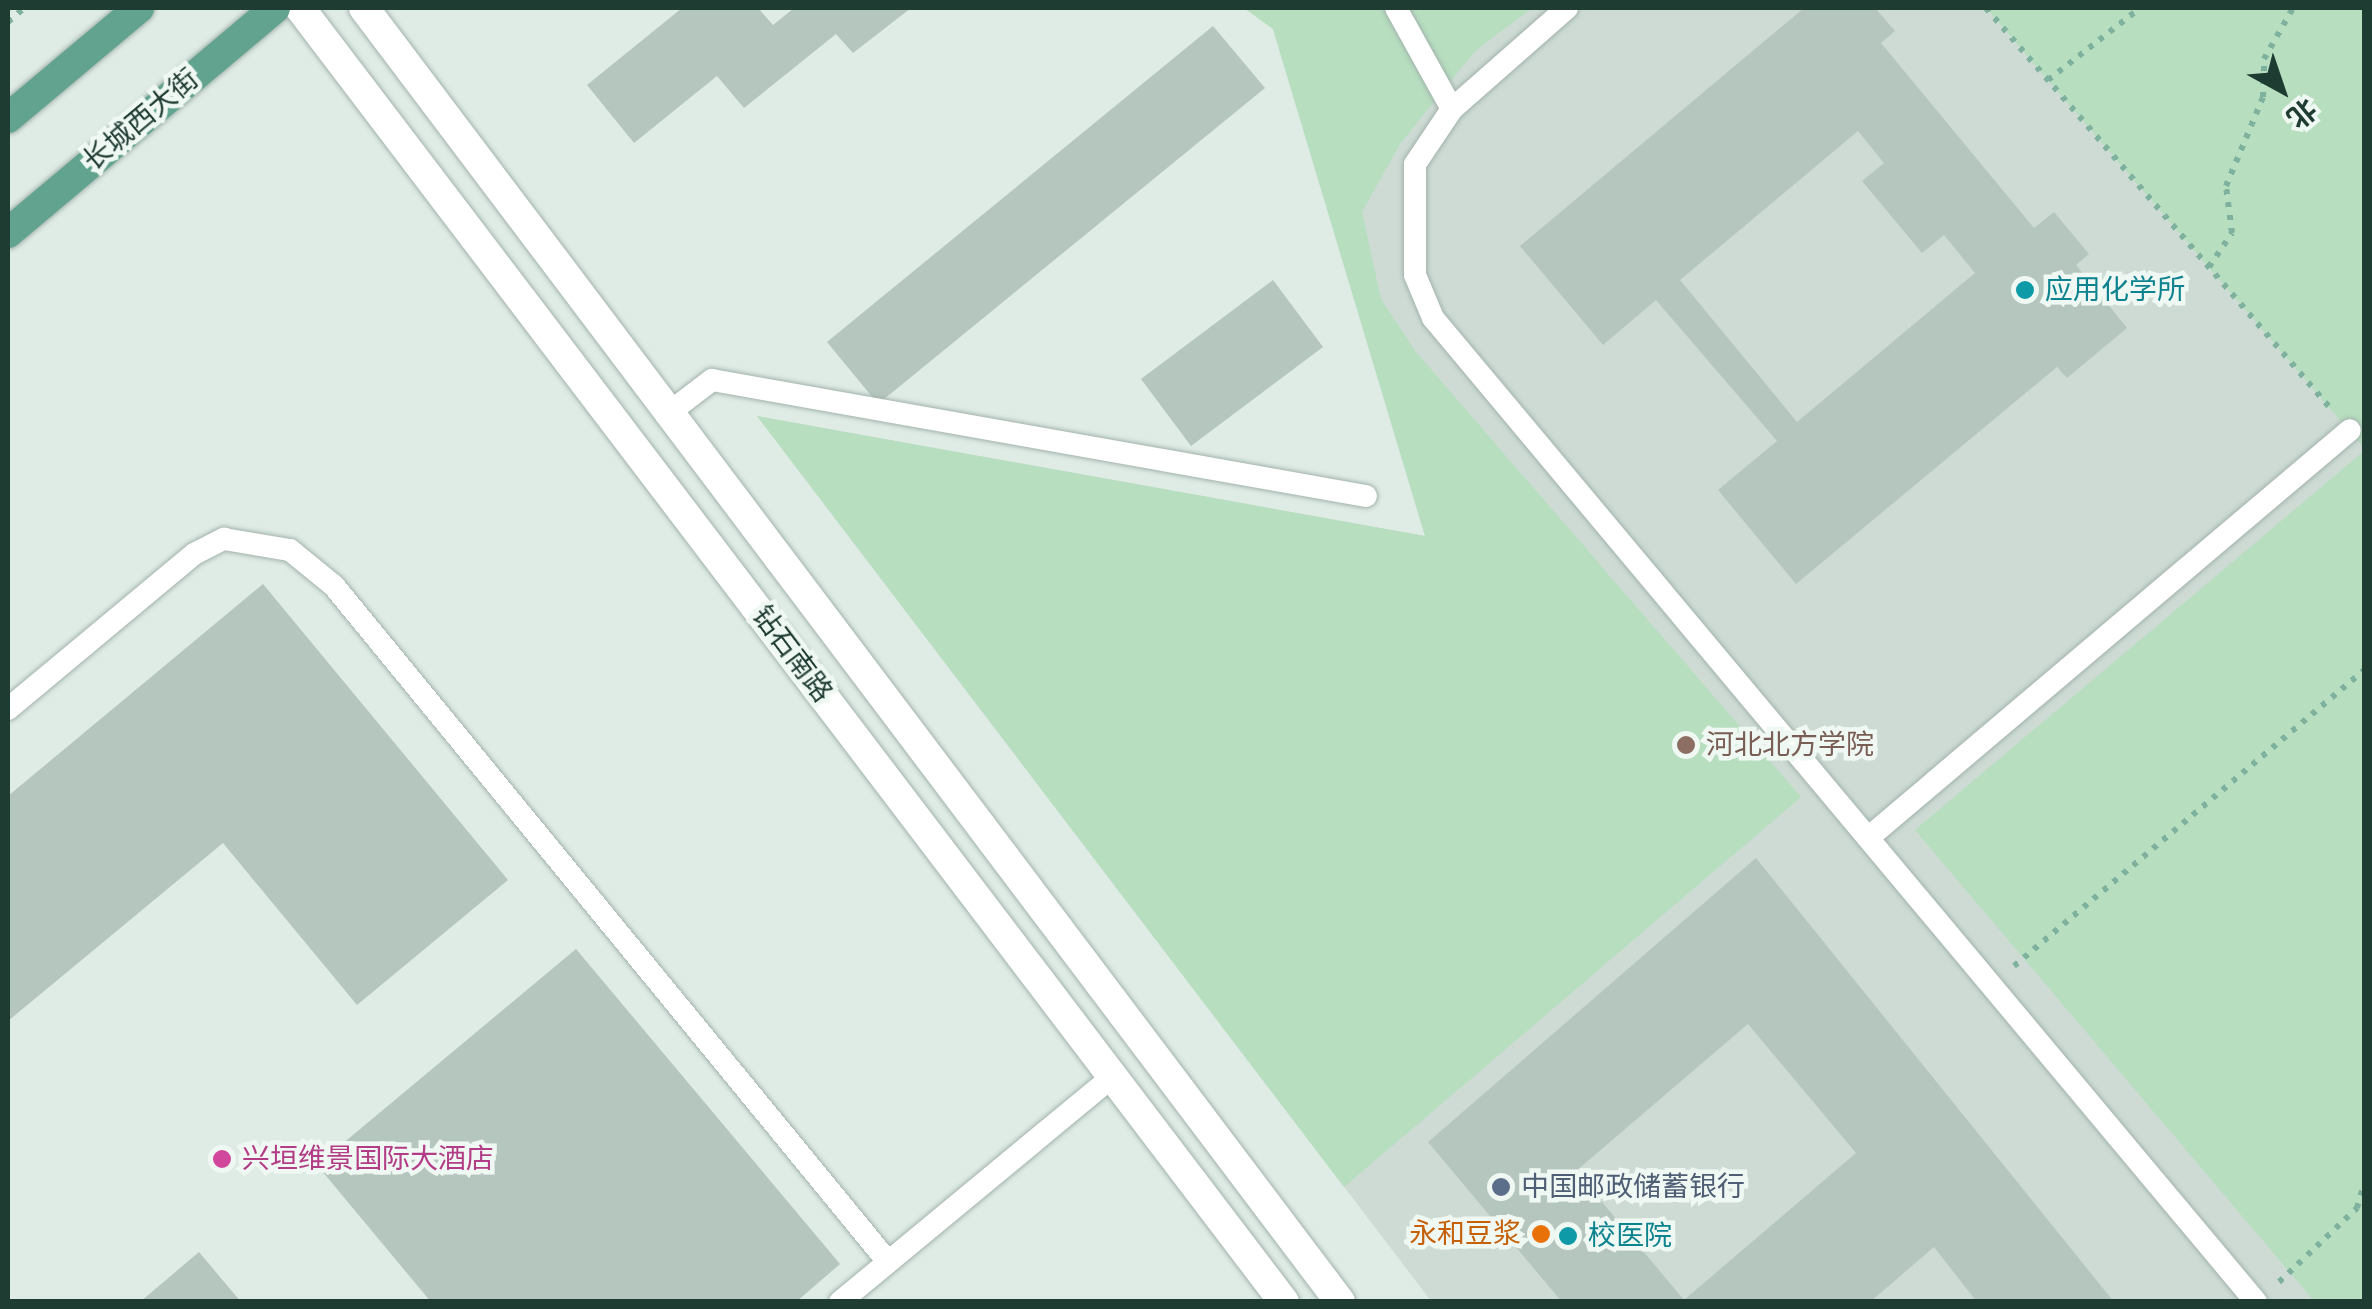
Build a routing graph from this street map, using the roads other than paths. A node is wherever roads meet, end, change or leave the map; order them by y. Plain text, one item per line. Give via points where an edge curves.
1 (139, 8) edge
2 (275, 8) edge
3 (300, 8) edge
4 (364, 8) edge
5 (1396, 8) edge
6 (1567, 8) edge
7 (1452, 109) junction
8 (8, 118) edge
9 (8, 233) edge
10 (666, 415) junction
11 (2350, 430) road end
12 (1366, 496) dead end
13 (8, 678) edge
14 (15, 703) edge
15 (1868, 838) junction
16 (1113, 1076) junction
17 (888, 1262) junction
18 (2262, 1297) edge
19 (840, 1302) edge
20 (1284, 1302) edge
21 (1340, 1302) edge

1 - 8 main road
2 - 9 main road, 长城西大街
3 - 16 main road, 钻石南路
4 - 10 main road, 钻石南路
5 - 7 lane
6 - 7 lane
7 - 15 lane via 1415,164 1409,213 1415,275 1433,318
10 - 12 lane via 712,380
10 - 21 main road, 钻石南路
11 - 15 lane
13 - 14 lane
14 - 17 lane via 194,554 224,540 290,550 334,586
15 - 18 lane
16 - 17 lane
16 - 20 main road, 钻石南路
17 - 19 lane

